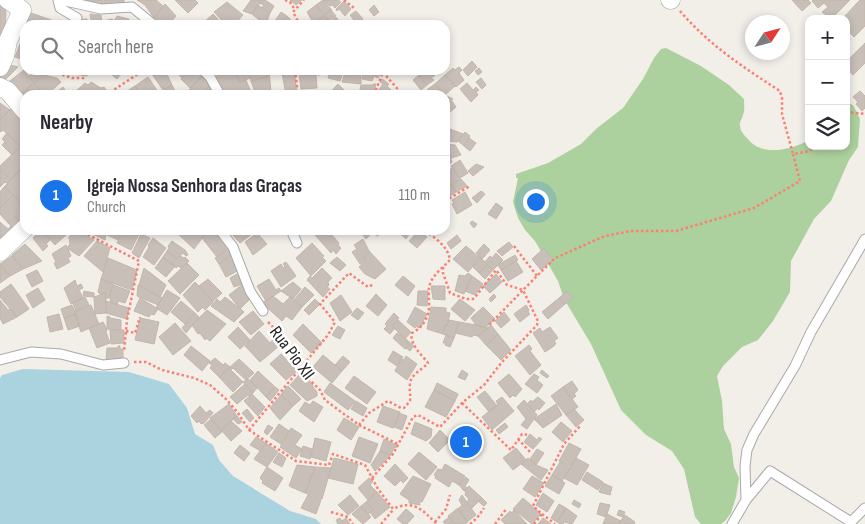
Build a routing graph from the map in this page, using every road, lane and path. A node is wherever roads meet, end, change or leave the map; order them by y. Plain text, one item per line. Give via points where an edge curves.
1 (59, 0) edge
2 (285, 0) edge
3 (304, 0) edge
4 (344, 0) edge
5 (670, 0) edge
6 (17, 3) edge
7 (354, 8) dead end
8 (295, 10) junction
9 (77, 18) dead end
10 (148, 20) edge
11 (297, 20) edge
12 (2, 58) edge
13 (63, 75) edge
14 (136, 75) edge
15 (208, 75) edge
16 (296, 75) edge
17 (382, 75) edge
18 (386, 75) edge
19 (86, 78) dead end
20 (0, 87) edge
21 (114, 90) edge
22 (217, 90) edge
23 (298, 90) edge
24 (376, 90) edge
25 (399, 90) edge
26 (20, 105) edge
27 (850, 112) edge
28 (865, 114) edge
29 (811, 150) edge
30 (793, 154) junction
31 (470, 186) dead end
32 (450, 198) edge
33 (20, 233) edge
34 (88, 235) edge
35 (224, 235) edge
36 (293, 235) edge
37 (431, 235) edge
38 (865, 239) edge
39 (297, 244) dead end
40 (514, 246) dead end
41 (0, 252) edge
42 (443, 267) junction
43 (537, 276) junction
44 (374, 284) dead end
45 (523, 290) junction
46 (263, 311) joint
47 (140, 317) dead end
48 (489, 325) dead end
49 (126, 331) junction
50 (0, 360) edge
51 (124, 363) junction
52 (300, 370) junction
53 (462, 403) junction
54 (359, 425) junction
55 (580, 425) dead end
56 (249, 430) junction
57 (529, 434) dead end
58 (518, 439) junction
59 (398, 444) junction
60 (531, 453) dead end
61 (372, 478) junction
62 (450, 495) dead end
63 (746, 500) junction
64 (484, 508) dead end
65 (507, 508) dead end
66 (865, 508) edge
67 (393, 509) junction
68 (331, 512) dead end
69 (542, 514) junction
70 (436, 523) edge
71 (850, 523) edge
72 (353, 524) edge
73 (381, 524) edge
74 (470, 524) edge
75 (496, 524) edge
76 (534, 524) edge
77 (555, 524) edge
78 (732, 524) edge

1 - 9 lane via 60,8
1 - 10 lane via 101,9 132,7
2 - 8 path
3 - 8 path
4 - 7 path
5 - 30 path via 738,64 780,91 782,114
6 - 12 street
8 - 11 path
13 - 19 path
14 - 21 path
15 - 22 lane
16 - 23 path
17 - 24 path
18 - 25 path
20 - 26 street
27 - 28 path
29 - 30 path
30 - 43 path via 800,181 754,208 676,231 631,231 605,236 555,258
31 - 32 path
33 - 41 street
34 - 49 path via 139,262
35 - 46 lane, Rua Pio XII via 233,247 250,291
36 - 39 lane
37 - 42 path via 449,252 450,260
38 - 63 lane via 754,434 745,466
40 - 43 path
42 - 45 path via 450,293 469,300 476,296 496,270 507,285
42 - 54 path via 429,286 426,321 411,337 428,363 409,383 410,401 400,408 388,401 369,413
43 - 45 path
44 - 52 path via 368,287 349,273 320,304 335,322 328,336
45 - 48 path
45 - 53 path via 538,325 484,385
46 - 52 path, Rua Pio XII via 269,324 283,337
47 - 49 path via 135,333
49 - 51 path
50 - 51 lane via 31,352 60,354 103,364
51 - 56 path via 146,362 210,385 232,405
52 - 54 path, Rua Pio XII via 320,390 325,400
52 - 56 path
53 - 58 path via 511,450
53 - 59 path via 440,427 418,415 413,417
54 - 59 path, Rua Pio XII
55 - 69 path via 564,444 533,506
56 - 61 path via 296,461 329,465 333,454 365,465
57 - 58 path via 522,434
58 - 60 path
59 - 61 path
61 - 67 path
62 - 70 path via 446,509
63 - 71 lane via 770,471
63 - 78 lane
64 - 74 path
65 - 75 path
66 - 71 lane
67 - 70 path via 403,504 417,506
67 - 73 path
68 - 72 path via 348,517
69 - 76 path
69 - 77 path

